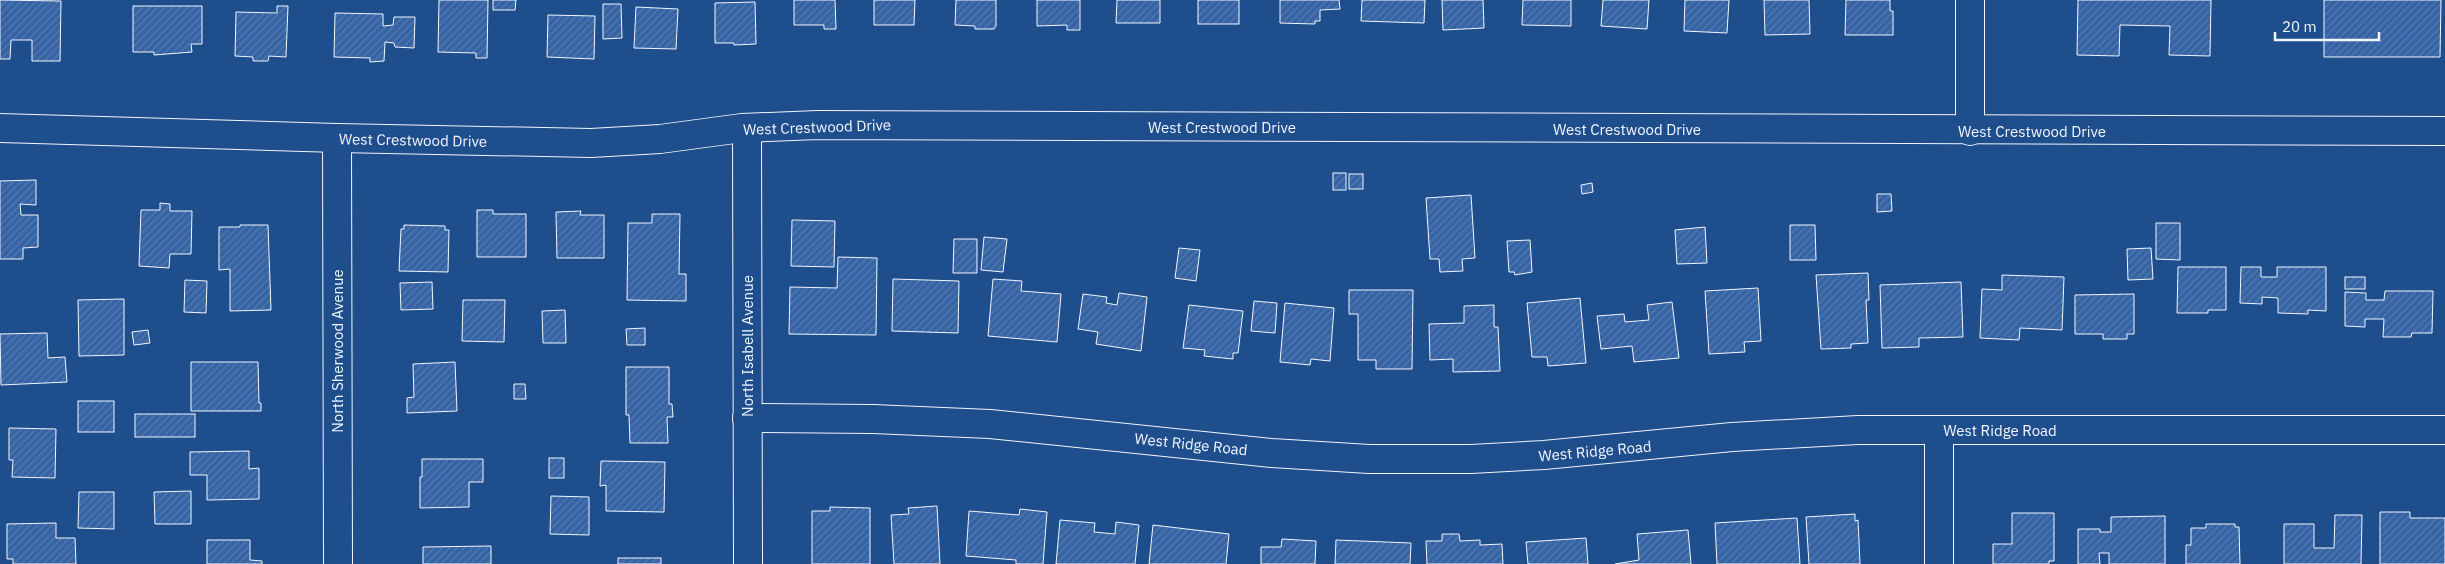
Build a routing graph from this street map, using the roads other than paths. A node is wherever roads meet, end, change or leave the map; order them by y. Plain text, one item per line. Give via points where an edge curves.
1 (1970, 0) edge
2 (0, 128) edge
3 (747, 128) junction
4 (1970, 131) junction
5 (2445, 131) edge
6 (337, 138) junction
7 (747, 418) junction
8 (1939, 430) junction
9 (2445, 430) edge
10 (338, 564) edge
11 (748, 564) edge
12 (1939, 564) edge

1 - 4 street
2 - 6 street, West Crestwood Drive
3 - 4 street, West Crestwood Drive via 778,125 954,125
3 - 6 street, West Crestwood Drive via 591,143
3 - 7 street, North Isabell Avenue
4 - 5 street, West Crestwood Drive
6 - 10 street, North Sherwood Avenue
7 - 8 street, West Ridge Road via 990,424 1263,452 1369,459 1471,459 1741,437 1858,430
7 - 11 street, North Isabell Avenue
8 - 9 street, West Ridge Road
8 - 12 street

